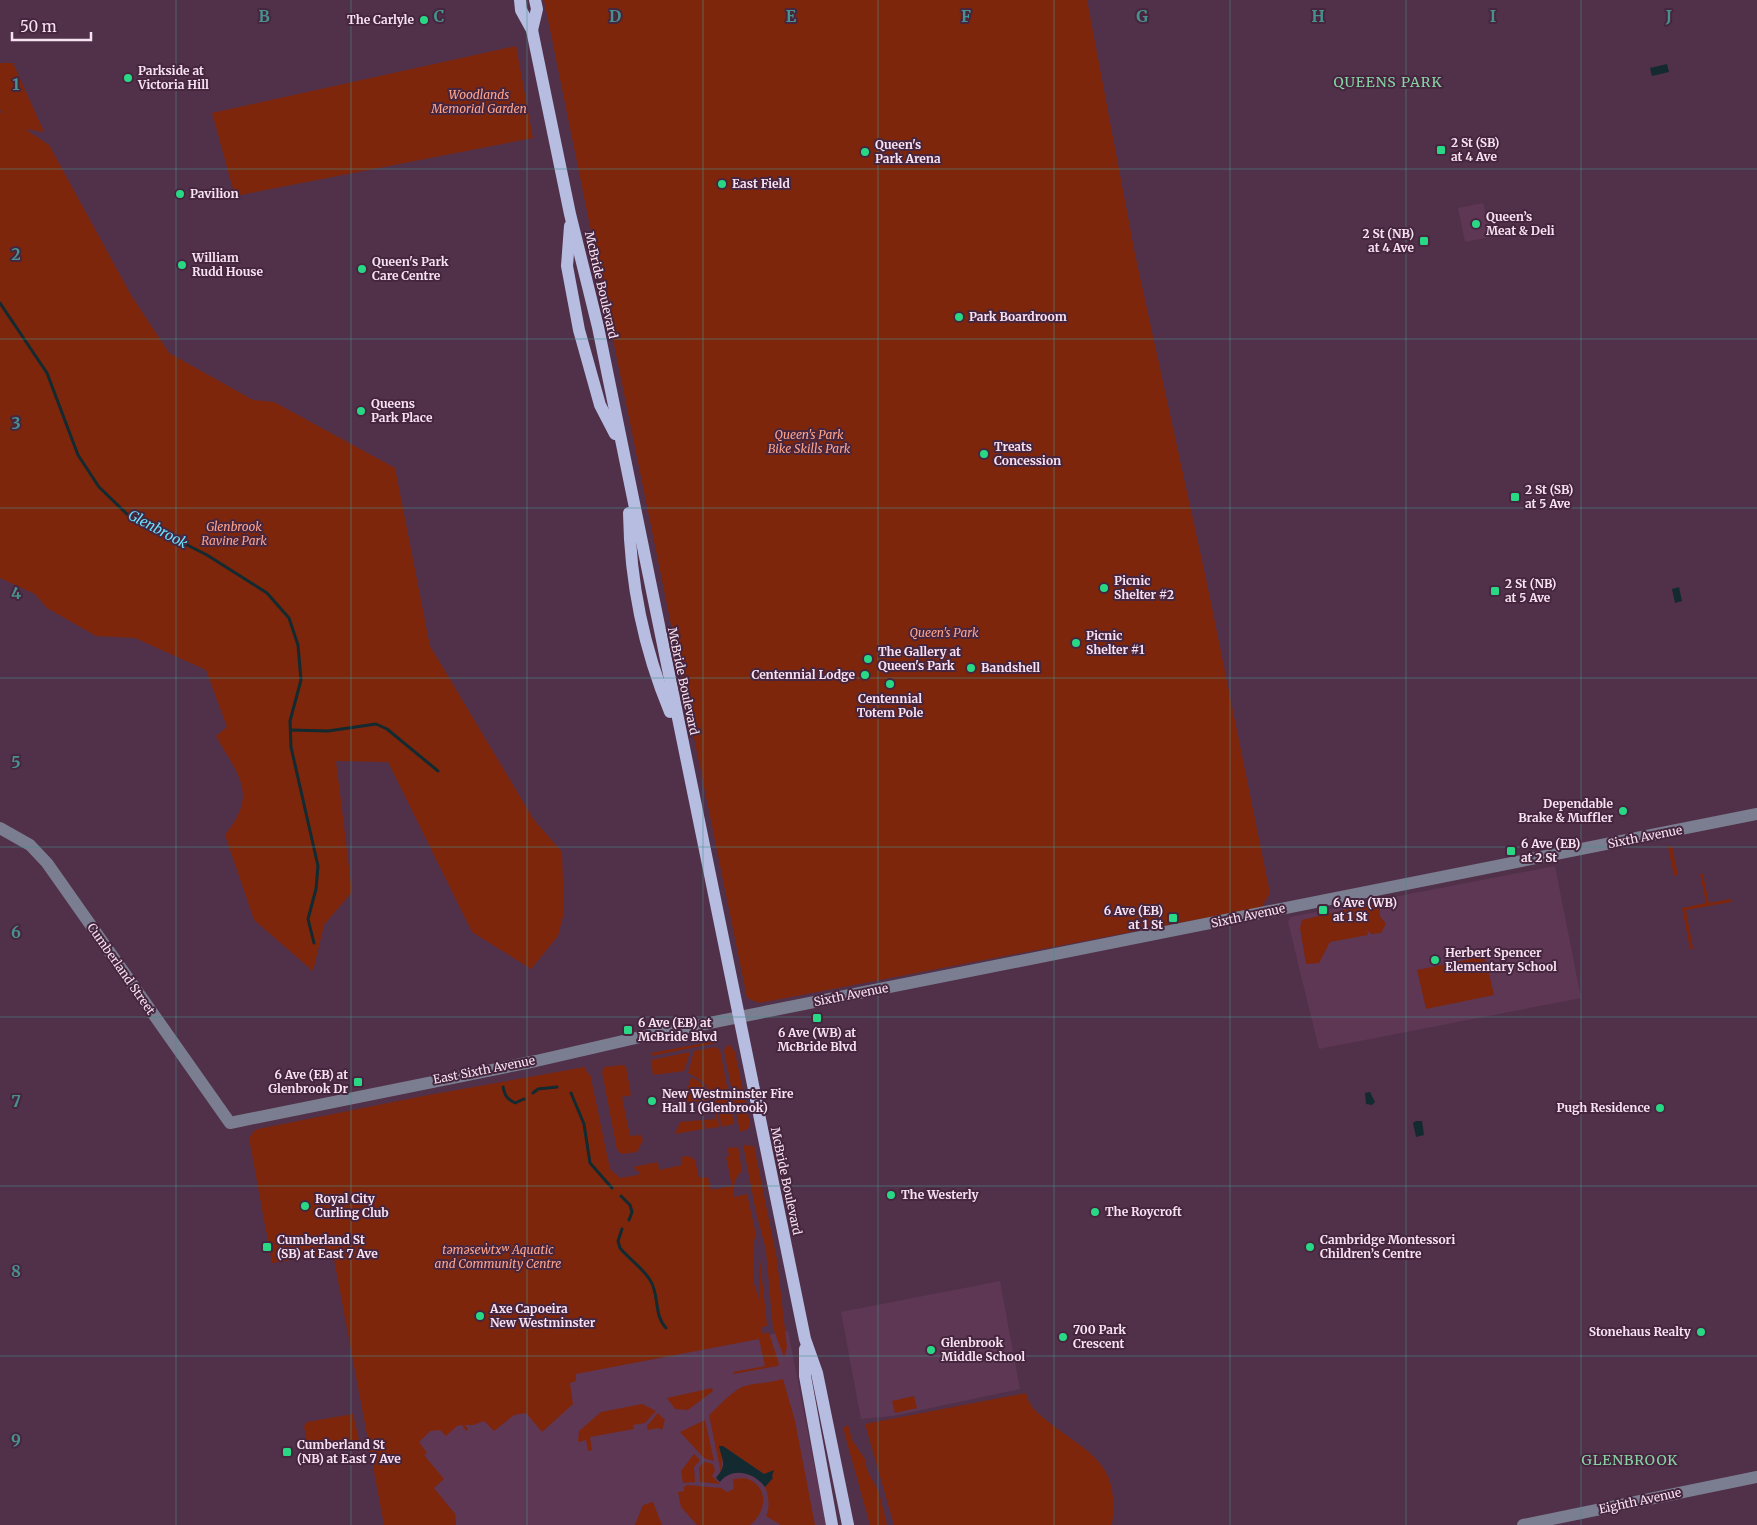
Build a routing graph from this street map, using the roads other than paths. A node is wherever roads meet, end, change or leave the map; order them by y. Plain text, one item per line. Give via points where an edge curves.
1 (520, 0) edge
2 (535, 0) edge
3 (532, 30) junction
4 (570, 214) junction
5 (622, 449) junction
6 (1757, 814) edge
7 (0, 828) edge
8 (738, 1017) junction
9 (230, 1123) joint
10 (805, 1339) junction
11 (1757, 1477) edge
12 (832, 1525) edge
13 (848, 1525) edge
14 (1523, 1525) edge

1 - 3 main road, McBride Boulevard via 521,10
2 - 3 main road, McBride Boulevard via 537,9
3 - 4 main road, McBride Boulevard
4 - 5 main road, McBride Boulevard via 598,327
4 - 5 main road via 567,266 580,330 600,405
5 - 8 main road, McBride Boulevard
6 - 8 street, Sixth Avenue
7 - 9 street, Cumberland Street via 30,845 47,863
8 - 9 street, East Sixth Avenue
8 - 10 main road, McBride Boulevard
10 - 12 main road, McBride Boulevard via 805,1376
10 - 13 main road, McBride Boulevard via 817,1373
11 - 14 street, Eighth Avenue

